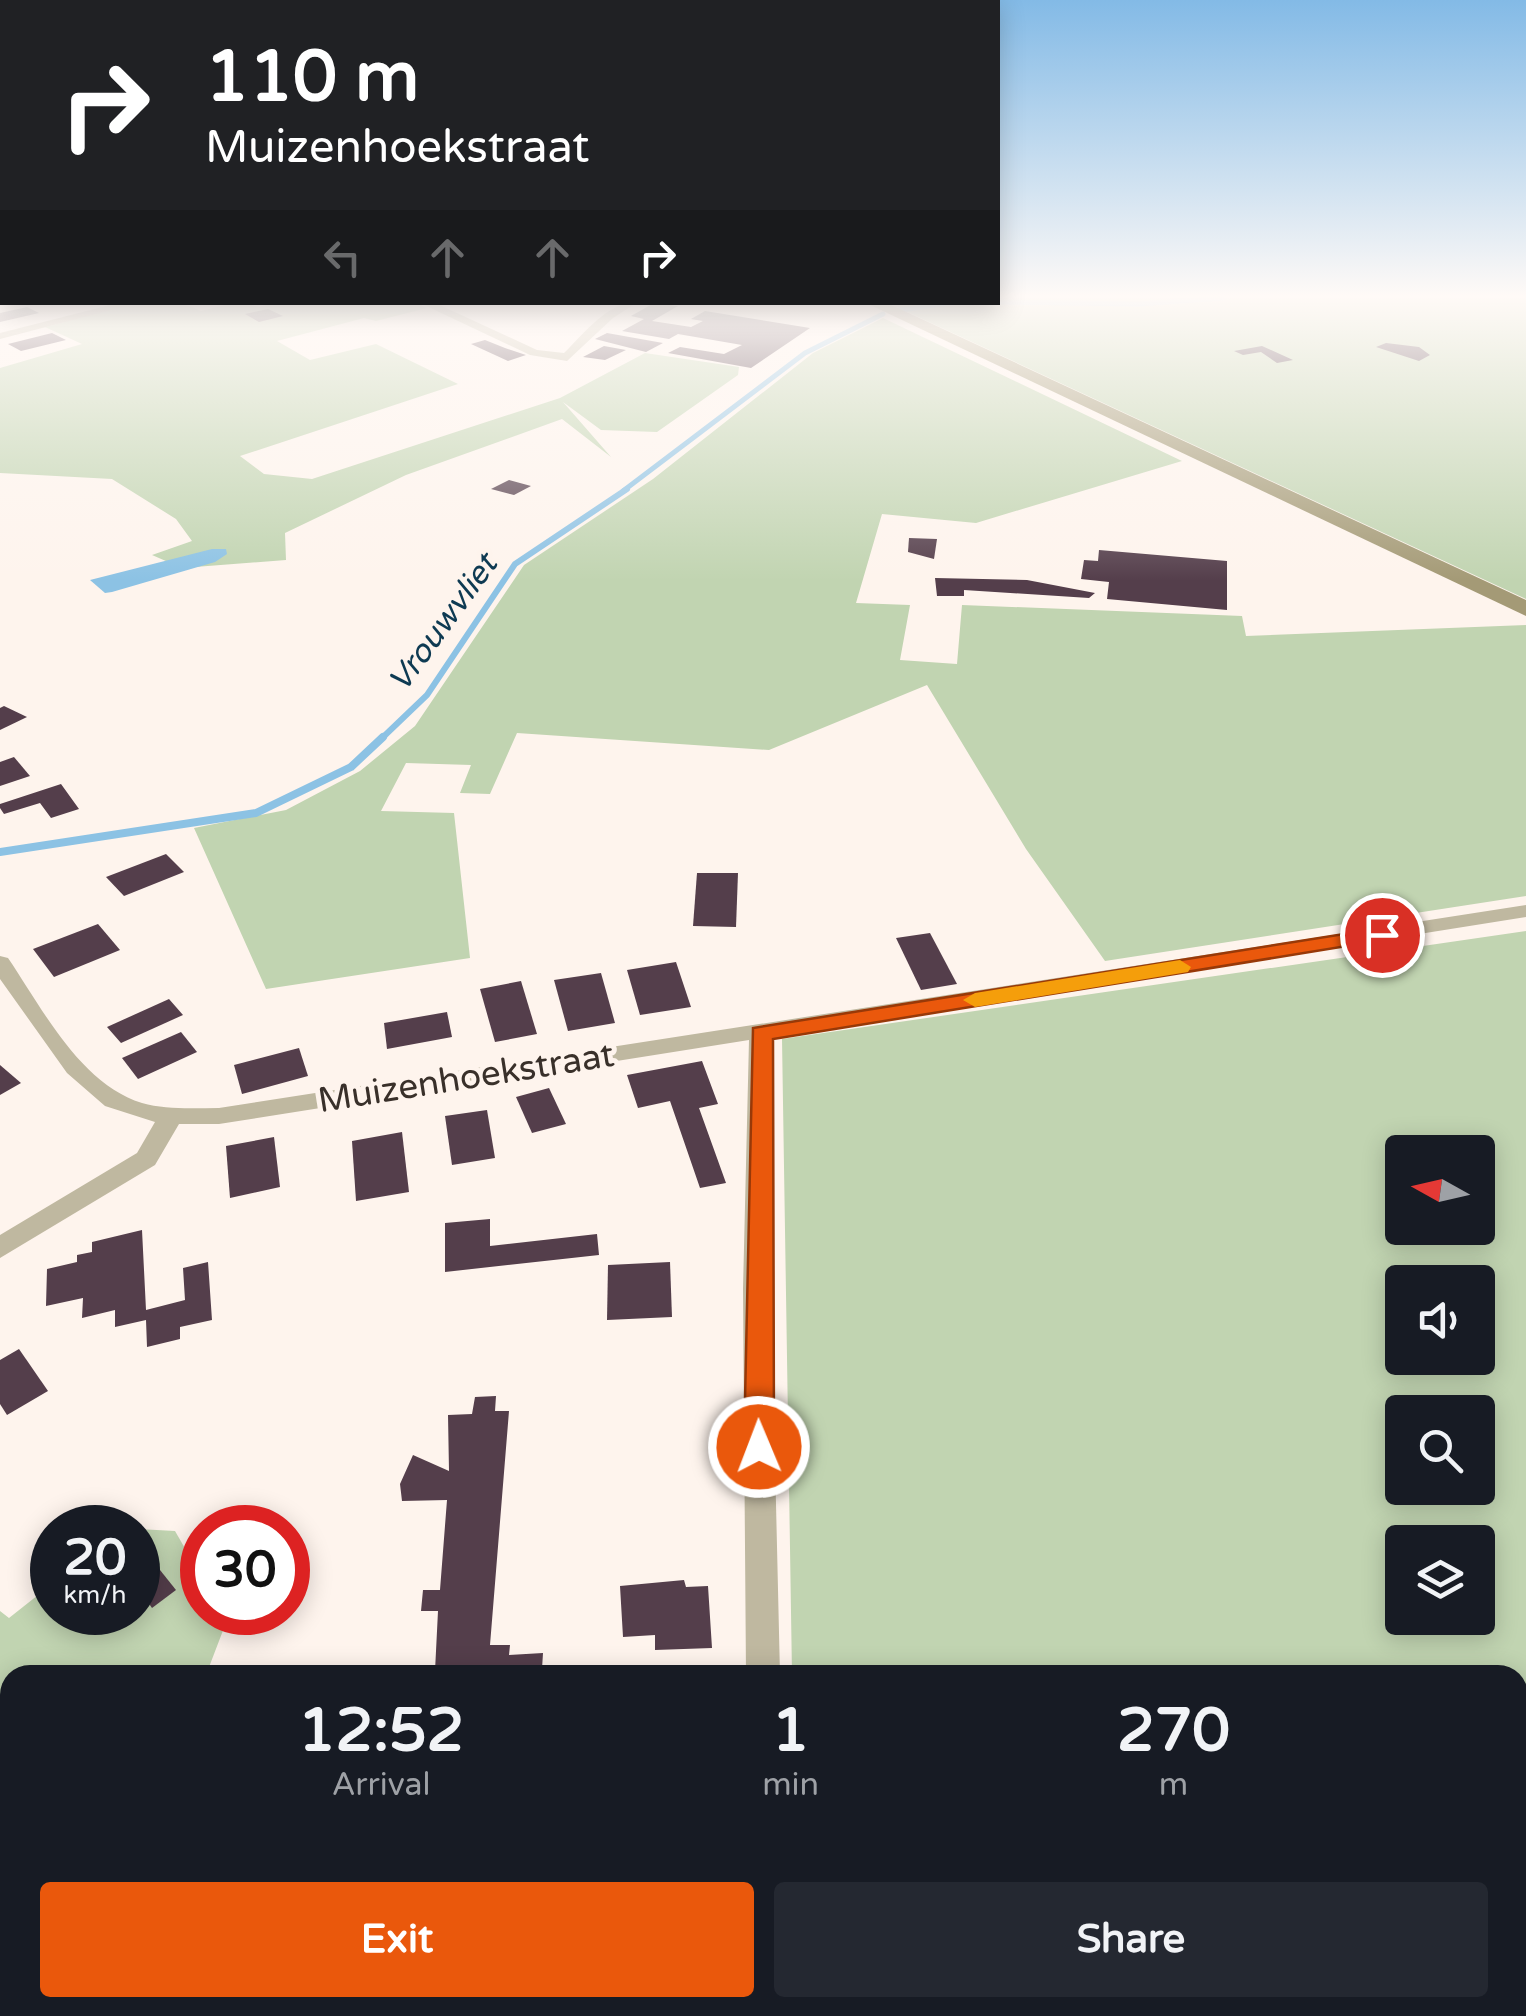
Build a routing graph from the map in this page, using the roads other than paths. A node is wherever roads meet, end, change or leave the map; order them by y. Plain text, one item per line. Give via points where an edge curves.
1 (1061, 392) edge
2 (1526, 610) edge
3 (1526, 912) edge
4 (0, 963) edge
5 (762, 1033) junction
6 (171, 1116) junction
7 (0, 1248) edge
8 (762, 1665) edge

1 - 2 street
3 - 5 street, Muizenhoekstraat
4 - 6 street, Muizenhoekstraat via 79,1070 131,1108
5 - 6 street, Muizenhoekstraat via 218,1116
5 - 8 street
6 - 7 street via 146,1159

